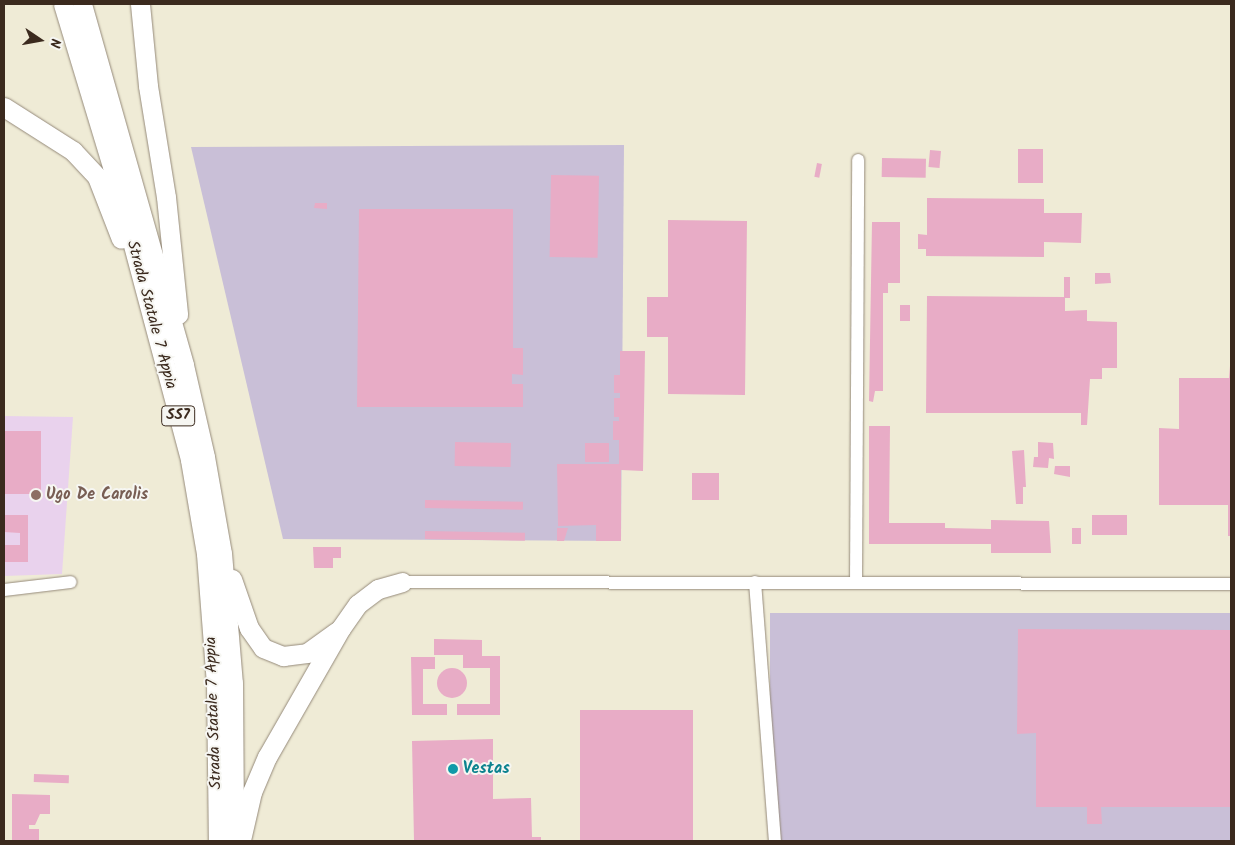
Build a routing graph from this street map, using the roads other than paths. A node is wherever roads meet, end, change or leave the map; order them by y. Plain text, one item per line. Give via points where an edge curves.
1 (62, 4) edge
2 (82, 4) edge
3 (140, 4) edge
4 (4, 107) edge
5 (858, 160) dead end
6 (156, 333) junction
7 (184, 365) junction
8 (222, 552) junction
9 (71, 582) dead end
10 (402, 582) joint
11 (755, 582) junction
12 (856, 583) junction
13 (1231, 584) edge
14 (4, 590) edge
15 (341, 628) junction
16 (218, 841) edge
17 (234, 841) edge
18 (241, 841) edge
19 (775, 841) edge

1 - 6 highway, Strada Statale 7 Appia / SS7 via 113,170
2 - 7 highway, Strada Statale 7 Appia / SS7
3 - 7 highway
4 - 6 highway via 73,152 97,177
5 - 12 street
6 - 16 highway, Strada Statale 7 Appia / SS7 via 190,460 206,554 216,684
7 - 8 highway, Strada Statale 7 Appia / SS7
8 - 15 highway via 249,628 263,648 283,656 307,652
8 - 17 highway, Strada Statale 7 Appia / SS7 via 233,683
9 - 14 street
10 - 11 street
10 - 15 highway via 378,589 365,599
11 - 12 street
11 - 19 street
12 - 13 street
15 - 18 highway via 267,757 252,792

